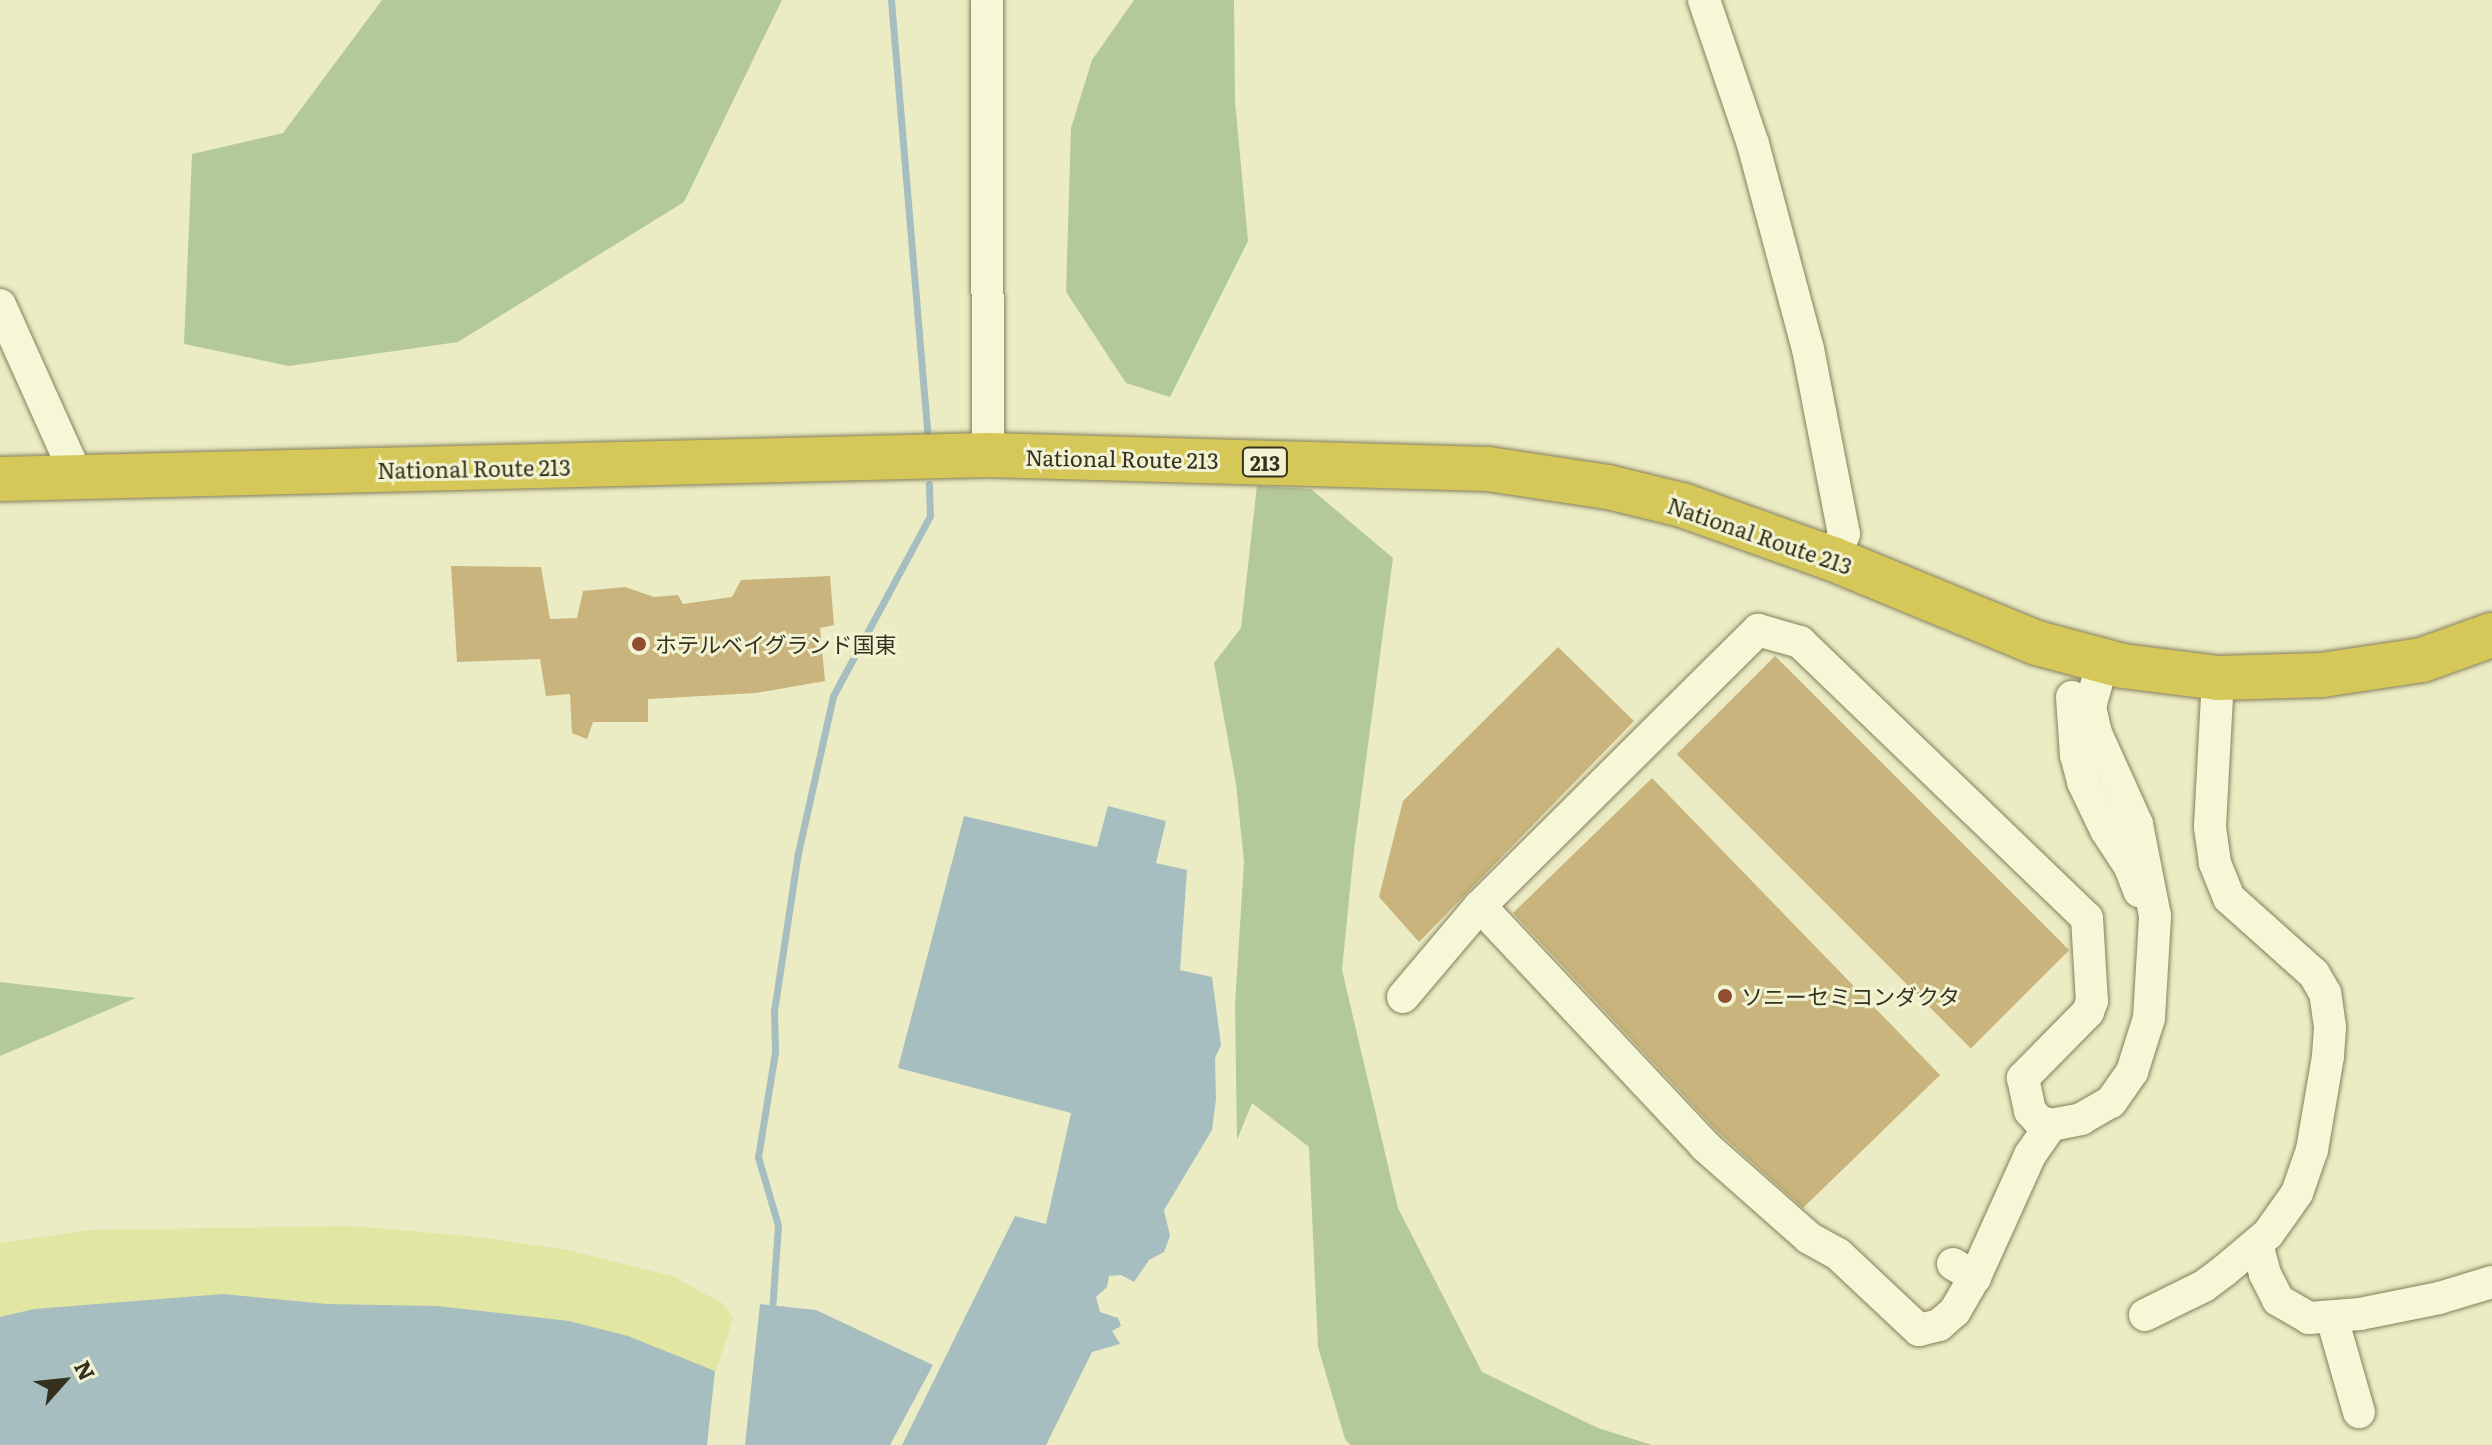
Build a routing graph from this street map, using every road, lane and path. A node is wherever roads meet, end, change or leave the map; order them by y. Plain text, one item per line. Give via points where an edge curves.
1 (987, 0) edge
2 (1704, 0) edge
3 (0, 305) edge
4 (988, 455) junction
5 (77, 476) junction
6 (0, 479) edge
7 (1833, 559) junction
8 (2492, 635) edge
9 (2091, 659) junction
10 (2218, 678) junction
11 (1480, 906) junction
12 (1403, 997) dead end
13 (2066, 1122) junction
14 (2257, 1244) junction
15 (2492, 1282) edge
16 (2145, 1315) dead end
17 (2332, 1318) junction
18 (2359, 1412) dead end

1 - 4 street
2 - 7 street via 1753,144 1808,349 1844,534
3 - 5 street
4 - 5 highway, National Route 213 / 213
4 - 7 highway, National Route 213 / 213 via 1488,469 1608,487 1682,505
5 - 6 highway, National Route 213 / 213
7 - 9 highway, National Route 213 / 213 via 1968,616
8 - 10 highway, National Route 213 / 213 via 2422,660 2372,669 2262,680
9 - 10 highway, National Route 213 / 213
9 - 13 street via 2090,707 2096,733 2137,824 2155,916 2149,1018 2132,1072 2111,1102
10 - 14 street via 2210,826 2215,863 2229,898 2314,974 2325,993 2330,1027 2312,1150 2297,1193
11 - 12 street
11 - 13 street via 1705,1146 1809,1238 1838,1254 1919,1330 1947,1318 1964,1270 2030,1155
11 - 13 street via 1758,630 1800,642 2087,918 2092,1001 2088,1012 2023,1078 2030,1111 2039,1121
14 - 16 street via 2204,1286
14 - 17 street via 2278,1300 2309,1318
15 - 17 street
17 - 18 street

